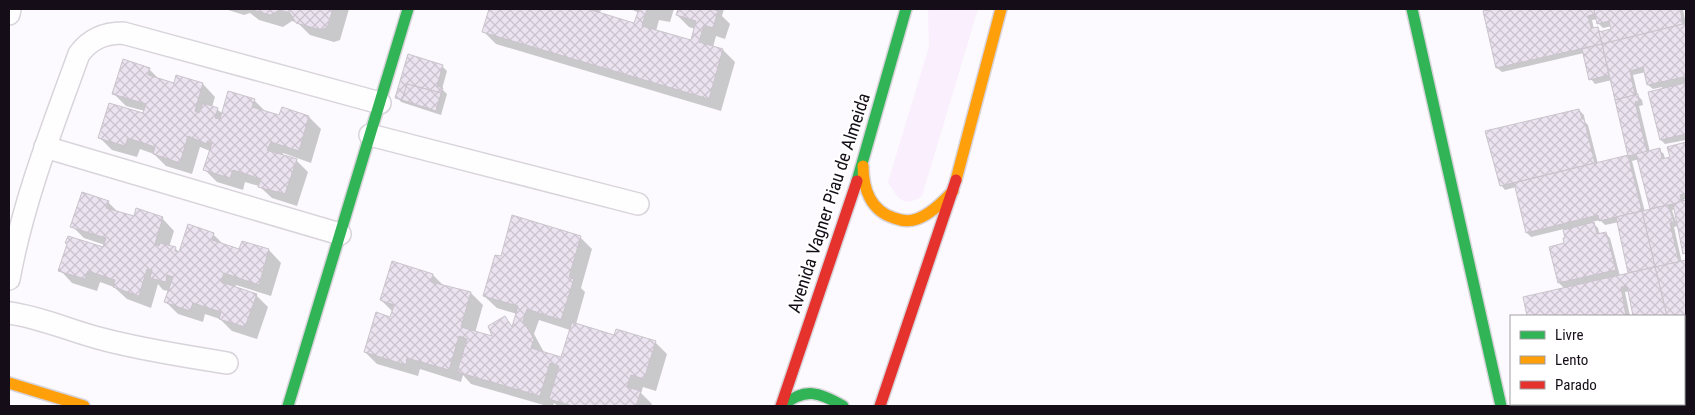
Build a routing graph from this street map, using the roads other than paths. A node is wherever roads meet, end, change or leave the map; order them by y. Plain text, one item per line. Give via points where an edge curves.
1 (10, 9) edge
2 (408, 9) edge
3 (906, 9) edge
4 (1001, 9) edge
5 (1412, 9) edge
6 (9, 14) edge
7 (380, 103) junction
8 (370, 135) junction
9 (46, 147) junction
10 (863, 162) junction
11 (953, 191) junction
12 (638, 204) dead end
13 (340, 234) junction
14 (9, 279) edge
15 (9, 313) edge
16 (227, 363) dead end
17 (9, 383) edge
18 (84, 406) edge
19 (288, 406) edge
20 (782, 406) edge
21 (843, 406) edge
22 (880, 406) edge
23 (1501, 406) edge

1 - 6 lane
2 - 7 main road
3 - 10 main road, Avenida Vagner Piau de Almeida
4 - 11 main road
5 - 23 main road
7 - 8 main road
7 - 9 lane via 123,33 108,33 85,45 78,54
8 - 12 lane
8 - 13 main road
9 - 13 lane
9 - 14 lane via 19,231
10 - 11 main road via 863,179 870,201 887,217 909,221 931,212
10 - 20 main road, Avenida Vagner Piau de Almeida
11 - 22 main road
13 - 19 main road
15 - 16 lane via 28,315 121,344
17 - 18 main road
20 - 21 main road via 807,392

